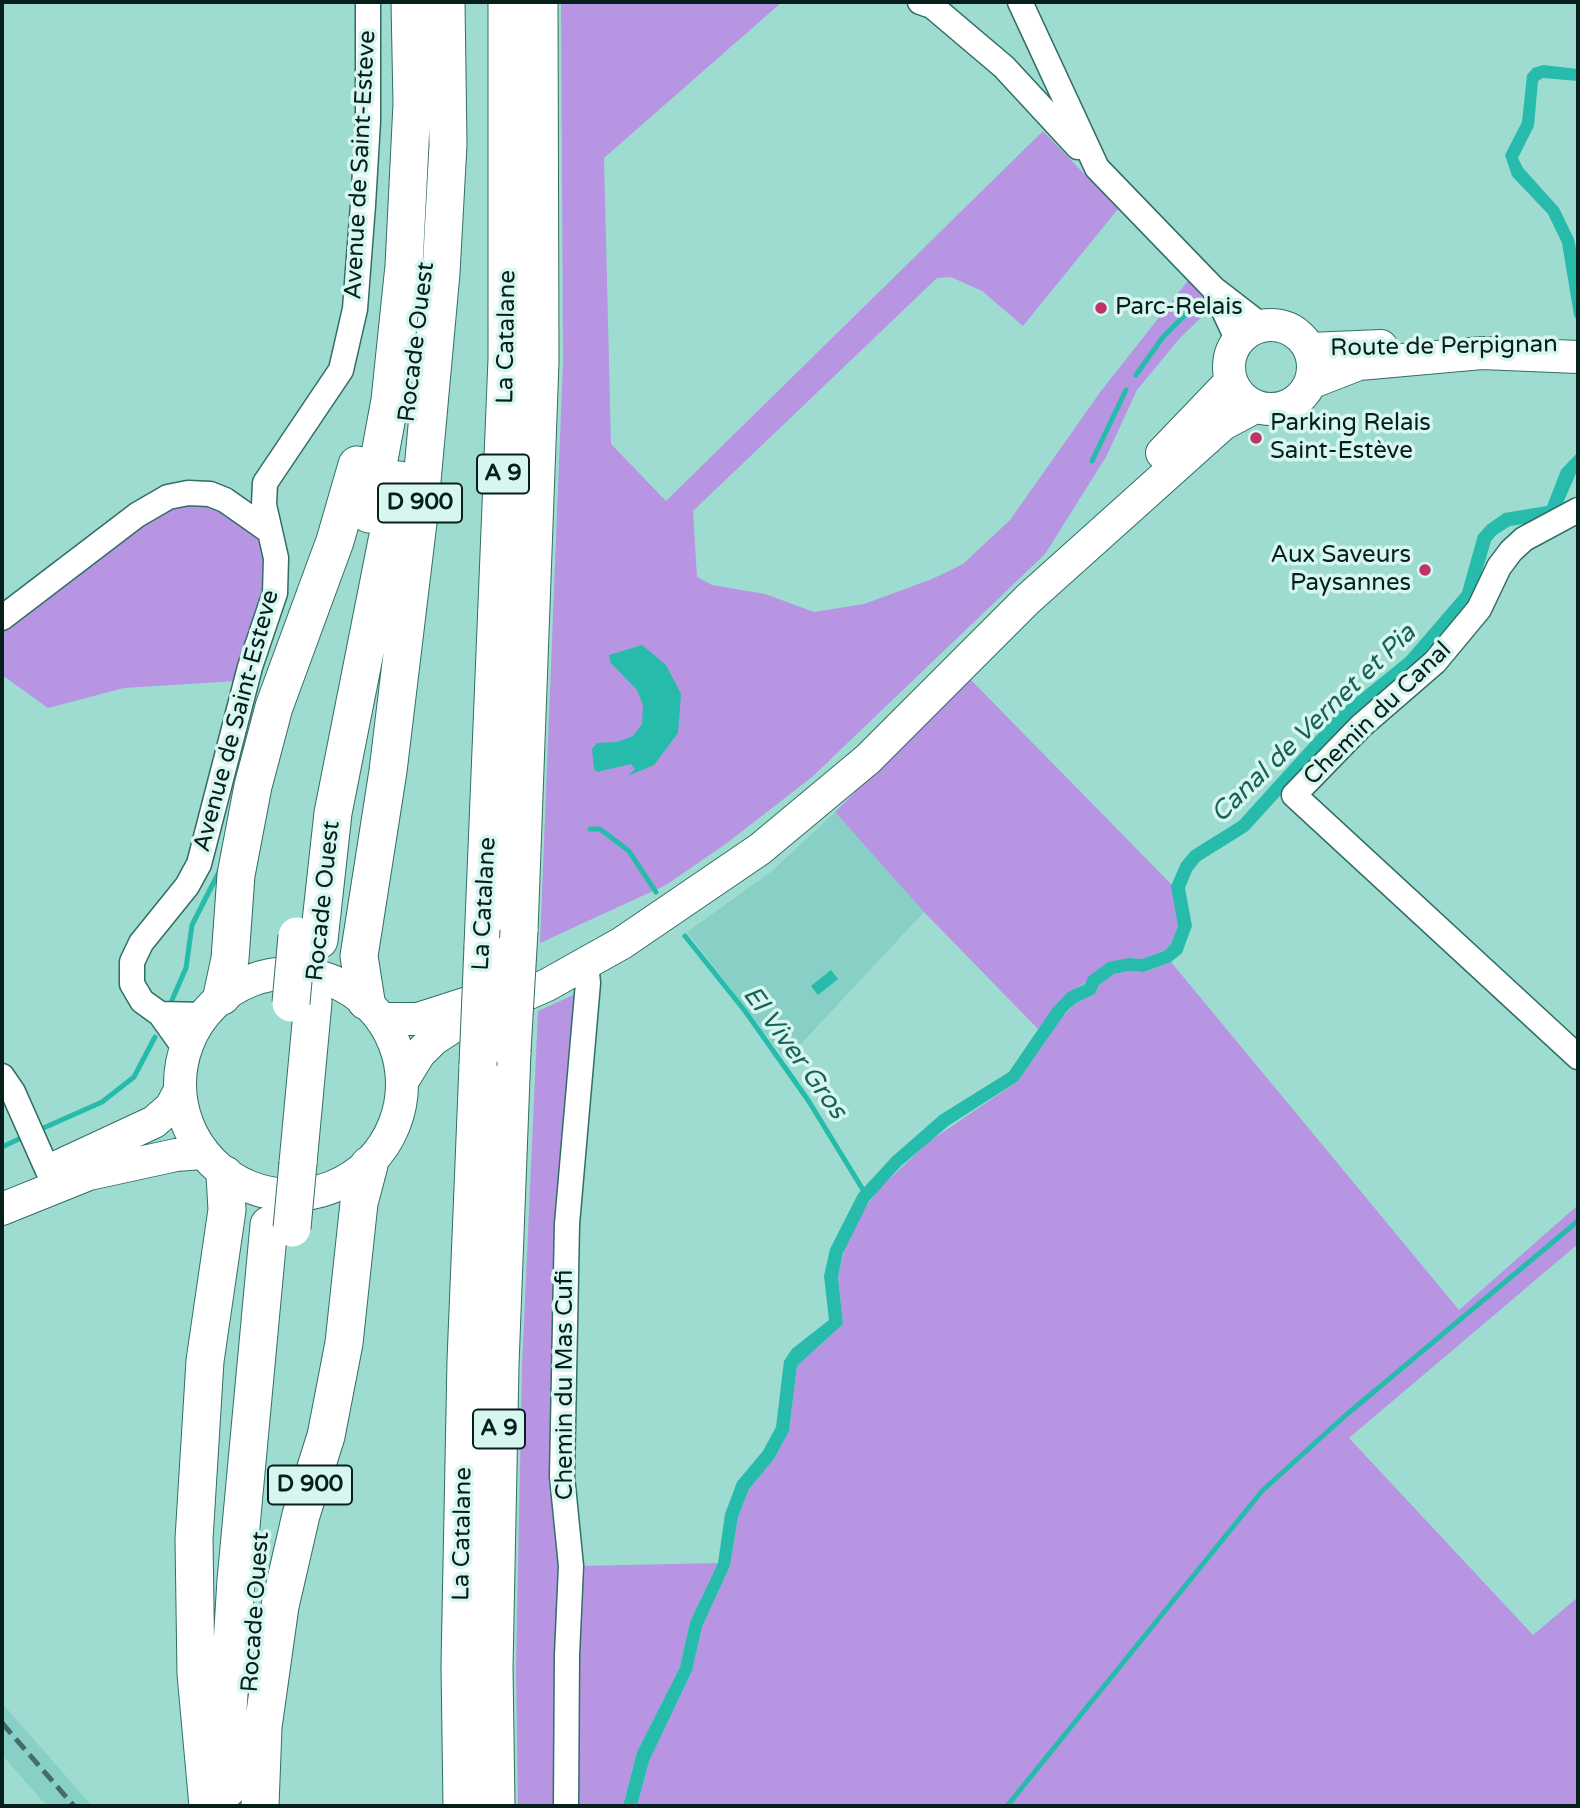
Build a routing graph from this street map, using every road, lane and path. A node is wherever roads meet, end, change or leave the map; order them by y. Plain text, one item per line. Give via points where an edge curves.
1 (368, 2) edge
2 (410, 2) edge
3 (433, 2) edge
4 (446, 2) edge
5 (507, 2) edge
6 (539, 2) edge
7 (920, 2) edge
8 (1020, 2) edge
9 (412, 104) junction
10 (1097, 168) junction
11 (1250, 333) junction
12 (1578, 346) edge
13 (1310, 349) junction
14 (1482, 353) junction
15 (1578, 357) edge
16 (1578, 372) edge
17 (1231, 381) junction
18 (1310, 383) junction
19 (1255, 407) junction
20 (265, 483) junction
21 (225, 500) junction
22 (1578, 510) edge
23 (269, 531) junction
24 (2, 618) edge
25 (308, 938) junction
26 (586, 964) junction
27 (213, 1005) junction
28 (374, 1010) junction
29 (159, 1014) junction
30 (185, 1049) junction
31 (1578, 1057) edge
32 (2, 1076) edge
33 (403, 1080) junction
34 (179, 1092) junction
35 (213, 1164) junction
36 (369, 1165) junction
37 (48, 1171) junction
38 (2, 1191) edge
39 (2, 1209) edge
40 (281, 1226) junction
41 (208, 1806) edge
42 (227, 1806) edge
43 (249, 1806) edge
44 (260, 1806) edge
45 (462, 1806) edge
46 (496, 1806) edge
47 (566, 1806) edge

1 - 20 street, Avenue de Saint-Esteve via 368,121 355,309 341,370
2 - 9 highway, Rocade Ouest / D 900
3 - 25 highway, Rocade Ouest / D 900 via 432,204 422,318 389,543
4 - 28 highway, D 900 via 448,145 441,273 419,514 388,771 359,956
5 - 45 highway, La Catalane / A 9, bridge via 507,359 466,1360
6 - 46 highway, La Catalane / A 9, bridge via 540,362 499,1379
7 - 10 street via 932,6 1004,67
8 - 10 street
9 - 25 highway, Rocade Ouest / D 900 via 404,266 390,400 324,726 309,824
9 - 27 highway, D 900 via 368,426 335,541 274,706 236,875 230,959
10 - 11 street via 1214,289
11 - 13 main road via 1276,325 1290,329
11 - 17 main road via 1229,361
12 - 13 main road, Route de Perpignan via 1507,341
13 - 18 main road
14 - 15 main road, Route de Perpignan
14 - 16 street
14 - 18 main road, Route de Perpignan via 1359,364
17 - 19 main road
17 - 28 main road via 933,678 819,785 734,852 592,942 494,992 418,1019
18 - 19 main road via 1289,406
19 - 26 main road via 1223,424 1028,599 834,789 709,885
20 - 21 street
20 - 23 street, Avenue de Saint-Esteve
21 - 23 street
21 - 24 street via 199,494 168,497 137,515
22 - 31 street, Chemin du Canal via 1511,551 1479,610 1435,662 1361,726 1294,795
23 - 29 street, Avenue de Saint-Esteve via 276,558 275,593 250,667 199,864 132,962 132,984 142,1002
25 - 40 highway, Rocade Ouest / D 900, bridge
26 - 33 main road via 454,1026 419,1054
26 - 47 street, Chemin du Mas Cufi via 567,1224 562,1476 571,1566
27 - 28 main road via 249,981 279,973 310,974 340,984
27 - 29 street
27 - 30 main road
28 - 33 main road via 397,1048
29 - 30 street, Avenue de Saint-Esteve
30 - 34 main road
32 - 37 street
33 - 36 main road via 401,1108 392,1134
34 - 35 main road via 186,1124
34 - 37 main road via 154,1122
35 - 36 main road via 260,1192 299,1196 337,1187
35 - 39 main road via 176,1155 89,1174
35 - 41 highway via 228,1210 205,1361 194,1539 196,1674
36 - 44 highway, D 900 via 359,1203 344,1343 331,1410 280,1606 263,1727
37 - 38 main road
40 - 42 highway, Rocade Ouest / D 900 via 236,1580
40 - 43 highway, Rocade Ouest / D 900 via 250,1707

